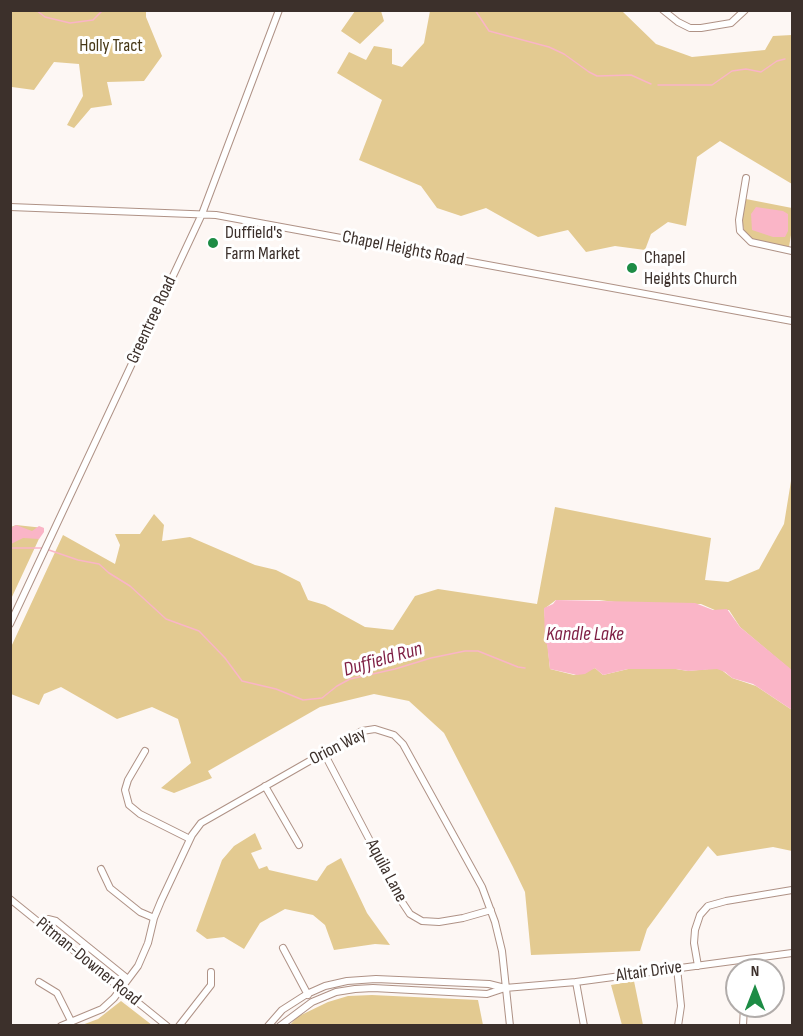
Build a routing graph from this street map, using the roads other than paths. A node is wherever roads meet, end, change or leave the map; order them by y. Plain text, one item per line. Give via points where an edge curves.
1 (279, 10) edge
2 (663, 10) edge
3 (745, 10) edge
4 (746, 178) dead end
5 (10, 207) edge
6 (202, 214) junction
7 (792, 251) edge
8 (792, 321) edge
9 (10, 624) edge
10 (145, 751) dead end
11 (324, 753) junction
12 (265, 786) junction
13 (190, 839) junction
14 (299, 845) dead end
15 (101, 869) dead end
16 (792, 890) edge
17 (10, 899) edge
18 (491, 910) junction
19 (154, 918) junction
20 (41, 924) junction
21 (283, 948) dead end
22 (792, 953) edge
23 (758, 958) edge
24 (725, 963) edge
25 (698, 966) junction
26 (677, 968) junction
27 (211, 972) dead end
28 (128, 979) junction
29 (39, 982) dead end
30 (576, 982) junction
31 (121, 988) junction
32 (505, 988) junction
33 (308, 994) junction
34 (312, 1002) junction
35 (71, 1021) junction
36 (61, 1026) edge
37 (167, 1026) edge
38 (179, 1026) edge
39 (268, 1026) edge
40 (280, 1026) edge
41 (510, 1026) edge
42 (584, 1026) edge
43 (678, 1026) edge

1 - 6 street, Greentree Road
2 - 3 street via 690,28 731,23
4 - 7 street via 739,220 744,238
5 - 6 street, Chapel Heights Road
6 - 8 street, Chapel Heights Road
6 - 9 street, Greentree Road
10 - 13 street via 125,790 129,806
11 - 12 street, Orion Way
11 - 18 street, Aquila Lane via 410,914 422,921 439,922
11 - 18 street, Orion Way via 368,729 387,731 399,739 472,866
12 - 13 street, Orion Way via 206,819
12 - 14 street
13 - 19 street, Orion Way
15 - 19 street via 110,888
16 - 25 street via 708,906 695,930
17 - 20 street, Pitman-Downer Road
18 - 32 street, Orion Way via 502,951
19 - 28 street, Orion Way via 145,952
20 - 28 street via 48,919 56,921
20 - 31 street, Pitman-Downer Road
21 - 33 street
22 - 23 street, Altair Drive
24 - 25 street, Altair Drive
25 - 26 street, Altair Drive
26 - 30 street, Altair Drive
26 - 43 street via 681,1006
27 - 38 street via 210,985
28 - 31 street, Orion Way
29 - 35 street via 57,993
30 - 32 street, Altair Drive
30 - 42 street
31 - 35 street, Orion Way via 102,1009
31 - 37 street, Pitman-Downer Road
32 - 33 street, Altair Drive via 365,979 333,984
32 - 34 street, Altair Drive via 466,994 364,988
32 - 41 street, Orion Way
33 - 34 street
33 - 39 street, Altair Drive via 282,1010
34 - 40 street, Altair Drive
35 - 36 street, Orion Way

